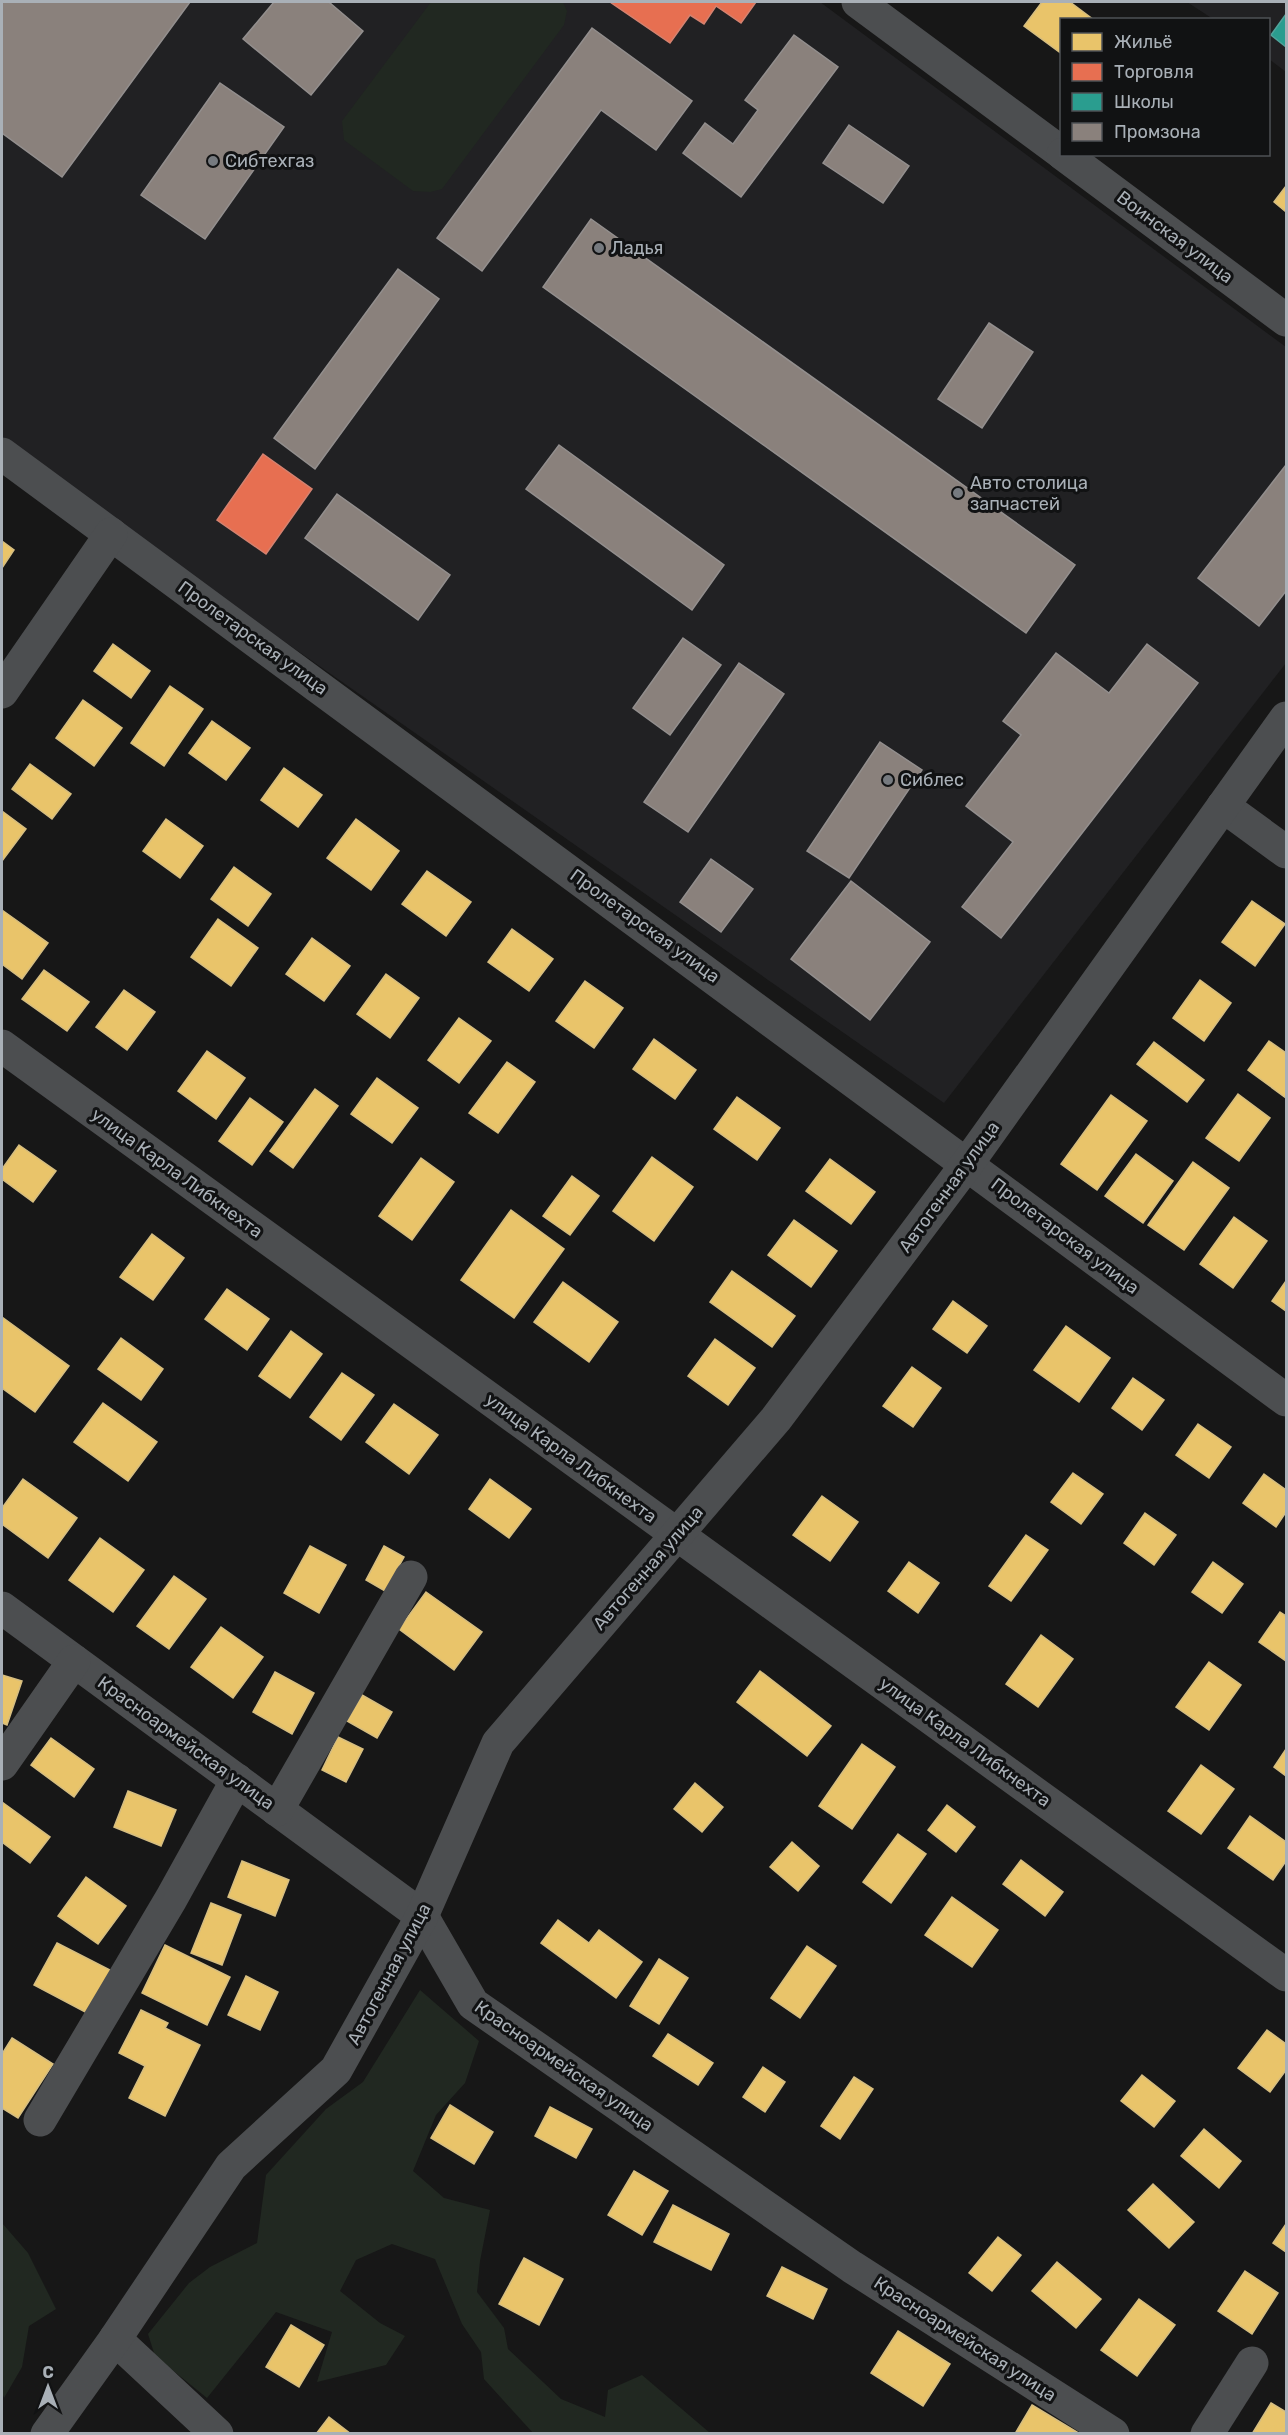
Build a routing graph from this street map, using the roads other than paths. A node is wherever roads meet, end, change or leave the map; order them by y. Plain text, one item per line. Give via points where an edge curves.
1 (858, 2) edge
2 (1060, 152) edge
3 (1066, 156) edge
4 (1287, 320) edge
5 (2, 454) edge
6 (111, 534) junction
7 (2, 692) edge
8 (1287, 718) edge
9 (1223, 806) junction
10 (1287, 852) edge
11 (2, 1046) edge
12 (968, 1164) junction
13 (1287, 1400) edge
14 (678, 1535) junction
15 (411, 1577) dead end
16 (2, 1608) edge
17 (74, 1661) junction
18 (2, 1764) edge
19 (237, 1780) junction
20 (277, 1810) junction
21 (422, 1917) junction
22 (1287, 1975) edge
23 (40, 2120) dead end
24 (115, 2339) junction
25 (1252, 2363) dead end
26 (47, 2433) edge
27 (217, 2433) edge
28 (1113, 2433) edge
29 (1207, 2433) edge

1 - 2 street, Воинская улица
3 - 4 street, Воинская улица
5 - 6 street, Пролетарская улица
6 - 7 street
6 - 12 street, Пролетарская улица
8 - 9 street, Автогенная улица
9 - 10 street
9 - 12 street, Автогенная улица
11 - 14 street, улица Карла Либкнехта
12 - 13 street, Пролетарская улица
12 - 14 street, Автогенная улица via 776,1419
14 - 21 street, Автогенная улица via 498,1743
14 - 22 street, улица Карла Либкнехта
15 - 20 street
16 - 17 street, Красноармейская улица
17 - 18 street
17 - 19 street, Красноармейская улица
19 - 20 street, Красноармейская улица
19 - 23 street
20 - 21 street, Красноармейская улица
21 - 24 street, Автогенная улица via 336,2070 231,2166
21 - 28 street, Красноармейская улица via 472,2004 852,2267
24 - 26 street, Автогенная улица
24 - 27 street
25 - 29 street

